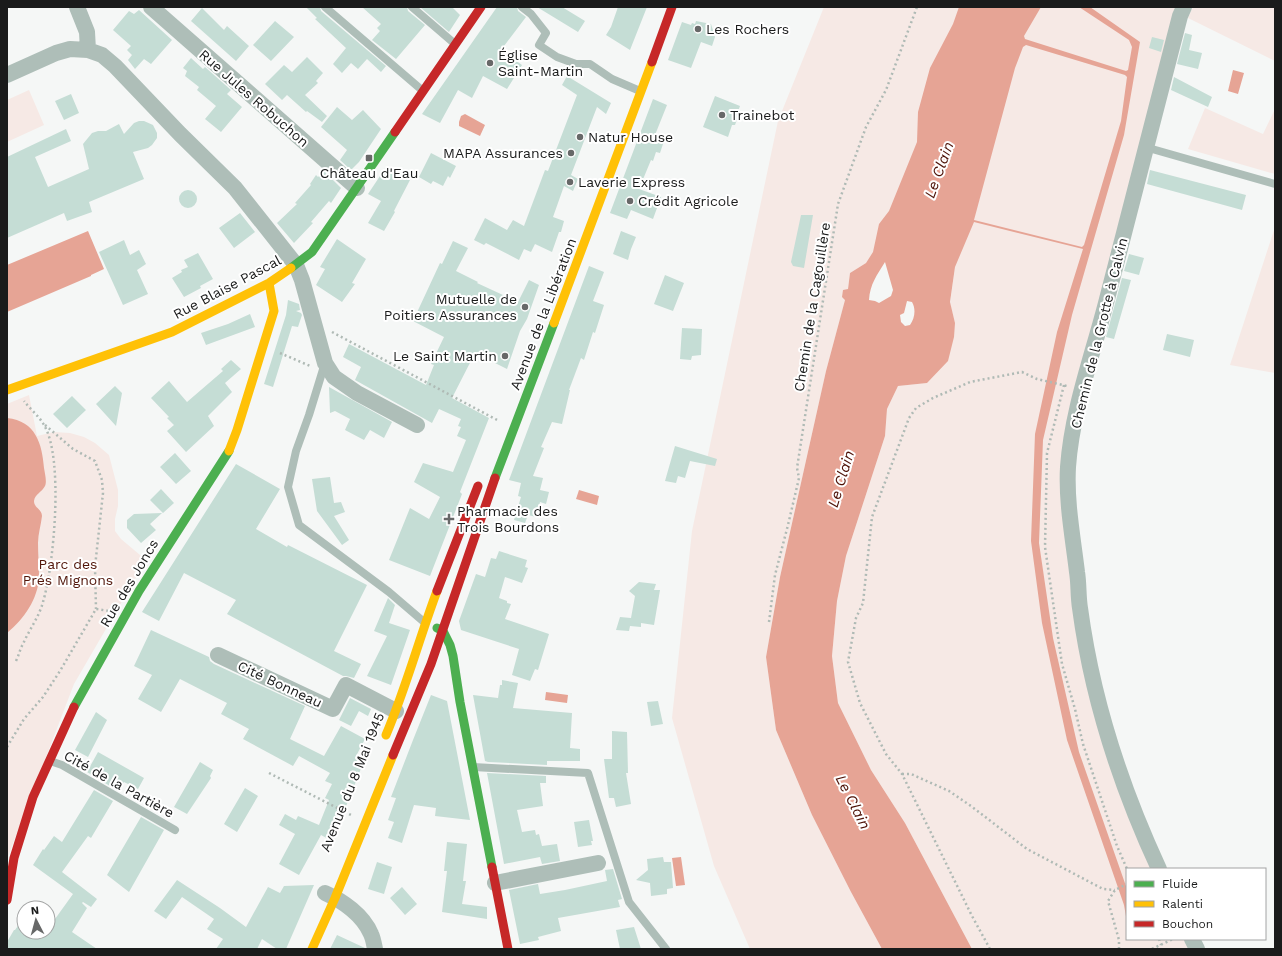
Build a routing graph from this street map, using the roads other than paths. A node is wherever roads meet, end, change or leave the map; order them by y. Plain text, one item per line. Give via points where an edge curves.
1 (77, 7) edge
2 (151, 7) edge
3 (325, 7) edge
4 (412, 7) edge
5 (482, 7) edge
6 (522, 7) edge
7 (672, 7) edge
8 (1184, 7) edge
9 (456, 45) junction
10 (88, 50) junction
11 (8, 73) edge
12 (423, 92) junction
13 (641, 92) junction
14 (1146, 148) junction
15 (1275, 184) edge
16 (357, 188) junction
17 (296, 266) junction
18 (269, 283) junction
19 (324, 367) junction
20 (7, 390) edge
21 (417, 425) dead end
22 (481, 480) dead end
23 (467, 514) junction
24 (481, 520) junction
25 (425, 623) junction
26 (443, 631) junction
27 (218, 655) dead end
28 (431, 664) junction
29 (438, 673) dead end
30 (450, 690) dead end
31 (460, 702) junction
32 (396, 711) junction
33 (384, 740) dead end
34 (49, 761) junction
35 (472, 767) junction
36 (175, 830) dead end
37 (598, 864) dead end
38 (1159, 868) edge
39 (495, 883) junction
40 (327, 895) junction
41 (7, 900) edge
42 (1192, 940) edge
43 (312, 949) edge
44 (375, 949) edge
45 (508, 949) edge
46 (666, 949) edge
47 (1197, 949) edge

1 - 10 street via 87,32
2 - 16 street, Rue Jules Robuchon
3 - 12 lane
4 - 9 lane
5 - 9 street, Rue Blaise Pascal
6 - 13 lane via 546,33 539,45 557,57 576,64 590,64 612,79
7 - 13 street, Avenue de la Libération
8 - 14 street, Chemin de la Grotte à Calvin
9 - 12 street, Rue Blaise Pascal
10 - 11 street via 70,49 56,53
10 - 17 street via 102,55 115,66 235,188
12 - 16 street, Rue Blaise Pascal
13 - 24 street, Avenue de la Libération via 622,134 535,366
14 - 15 lane
14 - 38 street, Chemin de la Grotte à Calvin via 1082,388 1068,468 1070,519 1080,607 1091,671 1110,748
16 - 17 street, Rue Blaise Pascal via 312,252
17 - 18 street, Rue Blaise Pascal
17 - 19 street via 315,323
18 - 20 street, Rue Blaise Pascal via 172,332
18 - 34 street, Rue des Joncs via 274,311 228,453 139,591 70,714
19 - 21 street via 357,393
19 - 25 lane via 296,451 288,487 299,525 390,592
22 - 23 street
23 - 24 lane
23 - 25 street
24 - 26 street, Avenue de la Libération
25 - 26 street
25 - 28 street
25 - 32 street, Avenue du 8 Mai 1945
26 - 28 street, Avenue du 8 Mai 1945
26 - 31 street via 453,656
27 - 32 street, Cité Bonneau via 333,709 346,685
28 - 29 street
28 - 40 street, Avenue du 8 Mai 1945 via 376,795
30 - 31 street
31 - 35 street
32 - 33 street, Avenue du 8 Mai 1945
34 - 36 lane, Cité de la Partière
34 - 41 street, Rue des Joncs via 33,797 14,858
35 - 39 street
35 - 46 lane via 588,773 629,902
37 - 39 street
39 - 45 street
40 - 43 street, Avenue du 8 Mai 1945
40 - 44 street via 341,901 360,916 371,933
42 - 47 street

